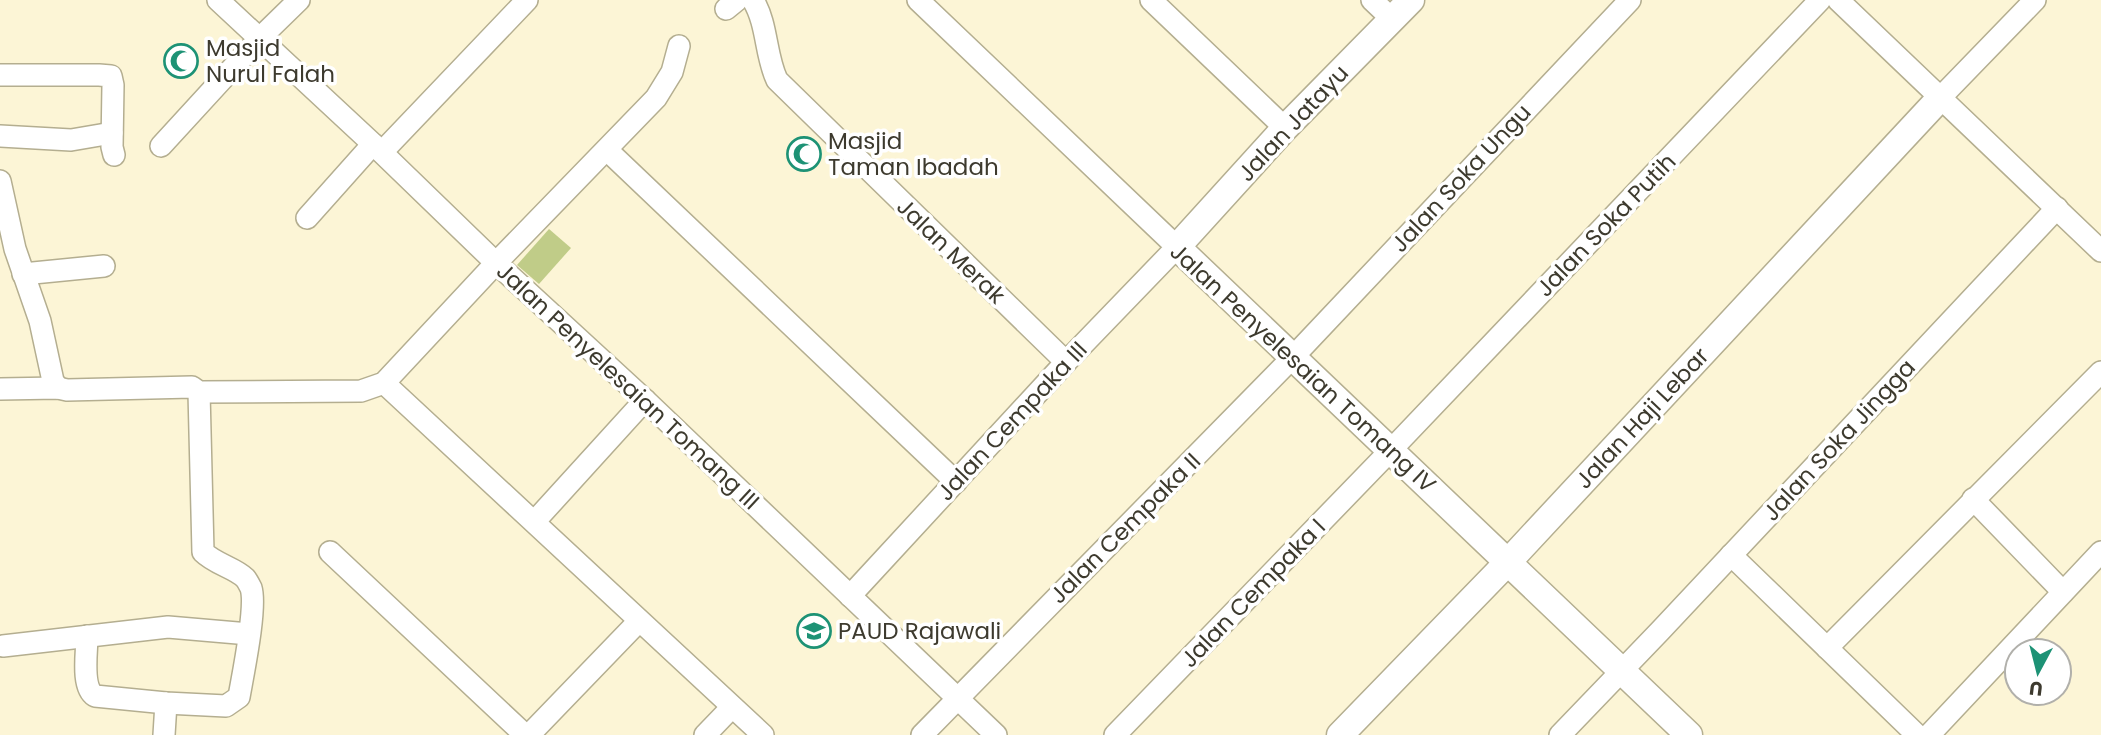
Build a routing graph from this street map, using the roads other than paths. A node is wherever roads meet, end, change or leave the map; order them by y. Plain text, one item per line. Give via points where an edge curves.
1 (218, 0) edge
2 (299, 0) edge
3 (527, 0) edge
4 (753, 0) edge
5 (918, 0) edge
6 (1151, 0) edge
7 (1372, 0) edge
8 (1411, 0) edge
9 (1630, 0) edge
10 (1820, 0) edge
11 (1838, 0) edge
12 (2035, 0) edge
13 (1392, 19) junction
14 (260, 38) junction
15 (679, 46) dead end
16 (0, 75) edge
17 (1941, 97) junction
18 (1285, 128) junction
19 (112, 133) junction
20 (0, 136) edge
21 (161, 145) dead end
22 (377, 148) junction
23 (607, 150) junction
24 (114, 155) dead end
25 (0, 181) edge
26 (2057, 208) junction
27 (307, 218) dead end
28 (1177, 247) junction
29 (2101, 251) edge
30 (496, 262) junction
31 (104, 266) dead end
32 (14, 268) edge
33 (1293, 357) junction
34 (1066, 362) junction
35 (2101, 372) edge
36 (384, 383) junction
37 (0, 388) edge
38 (58, 388) junction
39 (199, 392) junction
40 (645, 400) junction
41 (1391, 450) junction
42 (956, 482) junction
43 (1973, 499) junction
44 (535, 521) junction
45 (330, 552) dead end
46 (2101, 552) edge
47 (1731, 555) junction
48 (1507, 562) junction
49 (2063, 592) junction
50 (850, 596) junction
51 (639, 621) junction
52 (249, 634) junction
53 (87, 636) junction
54 (3, 646) dead end
55 (1827, 648) junction
56 (1622, 671) junction
57 (957, 698) junction
58 (166, 703) junction
59 (732, 706) junction
60 (164, 735) edge
61 (527, 735) edge
62 (705, 735) edge
63 (763, 735) edge
64 (922, 735) edge
65 (996, 735) edge
66 (1115, 735) edge
67 (1340, 735) edge
68 (1560, 735) edge
69 (1689, 735) edge
70 (1917, 735) edge
71 (1929, 735) edge

1 - 14 street, Jalan Penyelesaian Tomang III
2 - 14 street
3 - 22 street
4 - 34 street, Jalan Merak via 777,80
5 - 28 street, Jalan Penyelesaian Tomang IV
6 - 18 street
7 - 13 street
8 - 13 street, Jalan Jatayu
9 - 33 street, Jalan Soka Ungu
10 - 41 street, Jalan Soka Putih
11 - 17 street
12 - 17 street
13 - 18 street, Jalan Jatayu
14 - 21 street
14 - 22 street, Jalan Penyelesaian Tomang III
15 - 23 street via 672,72 656,98
16 - 19 street via 111,76
17 - 26 street
17 - 48 street, Jalan Haji Lebar
18 - 28 street, Jalan Jatayu
19 - 20 street via 71,139
19 - 24 street
22 - 27 street
22 - 30 street, Jalan Penyelesaian Tomang III
23 - 30 street
23 - 42 street
25 - 32 street
26 - 29 street
26 - 47 street, Jalan Soka Jingga
28 - 33 street, Jalan Penyelesaian Tomang IV
28 - 34 street, Jalan Cempaka III
30 - 36 street
30 - 40 street, Jalan Penyelesaian Tomang III
31 - 32 street
32 - 38 street via 40,321
33 - 41 street, Jalan Penyelesaian Tomang IV
33 - 57 street, Jalan Cempaka II
34 - 42 street, Jalan Cempaka III
35 - 43 street
36 - 39 street via 361,391
36 - 44 street
37 - 38 street
38 - 39 street via 192,387
39 - 52 street via 203,552 243,576 250,587
40 - 44 street
40 - 50 street, Jalan Penyelesaian Tomang III
41 - 48 street, Jalan Penyelesaian Tomang IV
41 - 66 street, Jalan Cempaka I
42 - 50 street, Jalan Cempaka III
43 - 49 street
43 - 55 street
44 - 51 street
45 - 61 street
46 - 49 street
47 - 55 street
47 - 56 street, Jalan Soka Jingga
48 - 56 street, Jalan Penyelesaian Tomang IV
48 - 67 street, Jalan Haji Lebar
49 - 71 street
50 - 57 street, Jalan Penyelesaian Tomang III
51 - 59 street
51 - 61 street
52 - 53 street via 168,627
52 - 58 street via 239,697 226,706
53 - 54 street
53 - 58 street via 90,694
55 - 70 street
56 - 68 street, Jalan Soka Jingga
56 - 69 street, Jalan Penyelesaian Tomang IV
57 - 64 street, Jalan Cempaka II
57 - 65 street, Jalan Penyelesaian Tomang III
58 - 60 street
59 - 62 street
59 - 63 street

